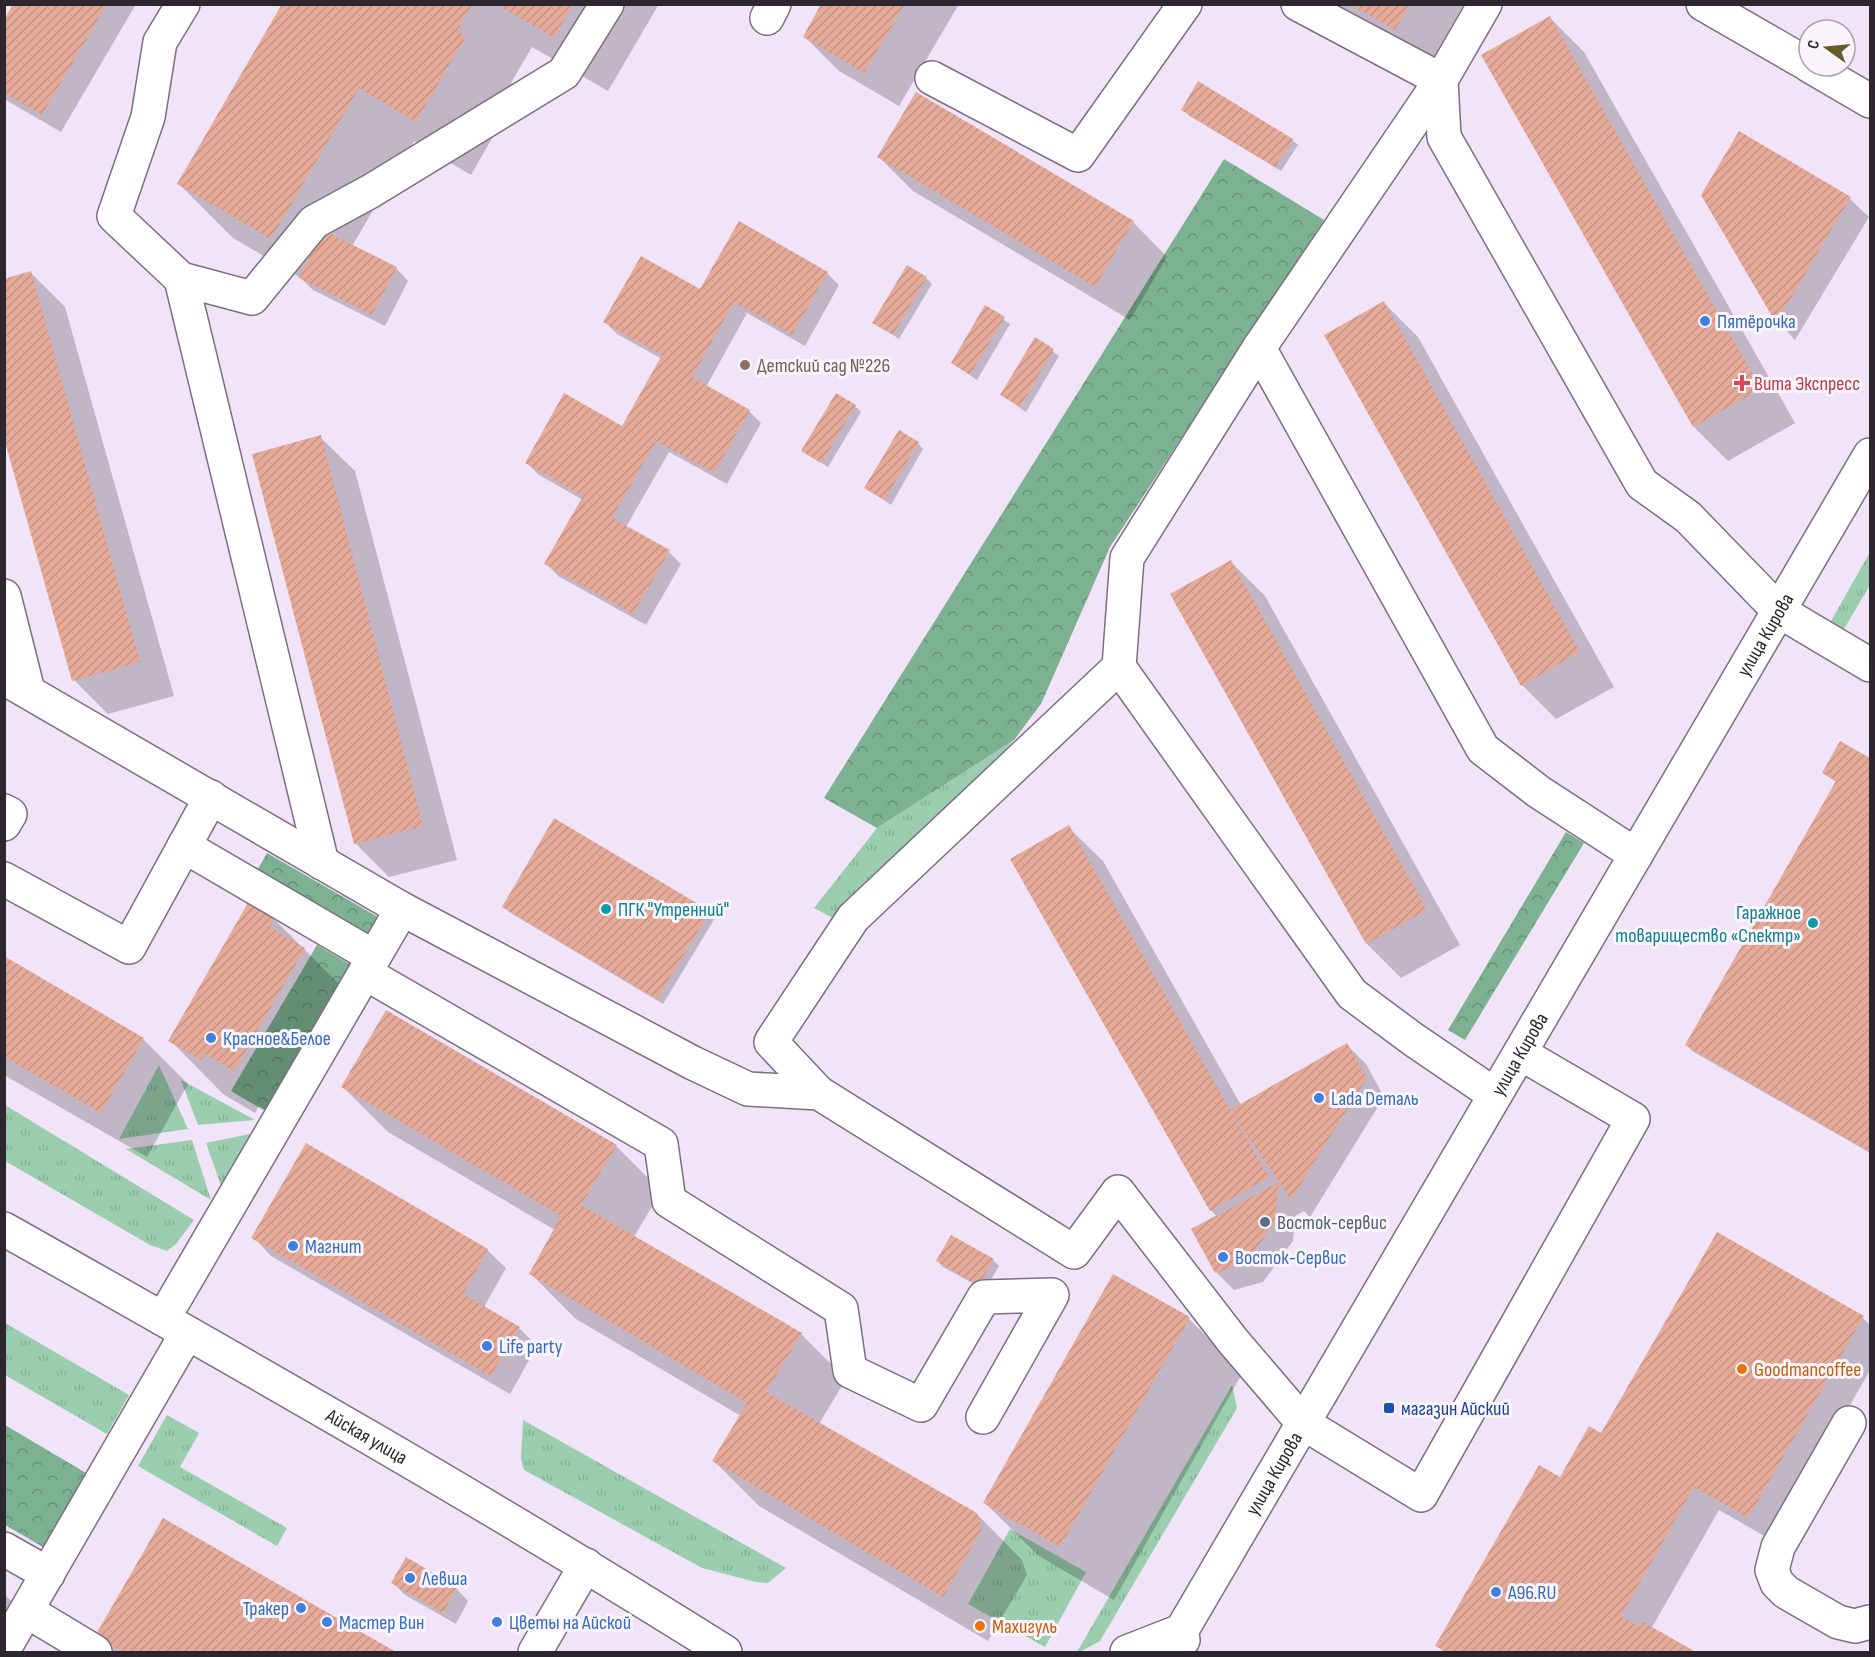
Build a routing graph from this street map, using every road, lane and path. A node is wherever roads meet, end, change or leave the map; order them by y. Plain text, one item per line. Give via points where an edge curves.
1 (183, 4) edge
2 (607, 4) edge
3 (1185, 4) edge
4 (1298, 4) edge
5 (1485, 4) edge
6 (1703, 4) edge
7 (1797, 58) edge
8 (932, 78) dead end
9 (1831, 78) edge
10 (1441, 80) junction
11 (1870, 101) edge
12 (181, 279) junction
13 (1259, 348) junction
14 (1870, 455) edge
15 (4, 596) edge
16 (1779, 611) junction
17 (1870, 665) edge
18 (1119, 667) junction
19 (16, 685) edge
20 (211, 796) junction
21 (4, 811) edge
22 (4, 824) edge
23 (184, 846) junction
24 (1636, 855) junction
25 (322, 863) junction
26 (4, 879) edge
27 (402, 909) junction
28 (370, 965) junction
29 (1520, 1053) junction
30 (819, 1093) junction
31 (1495, 1095) junction
32 (4, 1229) edge
33 (1074, 1252) junction
34 (1052, 1295) junction
35 (175, 1326) junction
36 (983, 1417) dead end
37 (1303, 1423) junction
38 (1849, 1423) dead end
39 (4, 1549) edge
40 (586, 1565) junction
41 (48, 1574) junction
42 (27, 1611) junction
43 (1870, 1622) edge
44 (1178, 1645) edge
45 (4, 1649) edge
46 (95, 1653) edge
47 (535, 1653) edge
48 (725, 1653) edge
49 (1127, 1653) edge

1 - 12 main road via 159,42 148,117 114,216
2 - 12 main road via 564,74 315,222 252,298
3 - 8 main road via 1078,155
4 - 10 main road
5 - 10 main road
6 - 7 main road
9 - 11 main road
10 - 13 main road
10 - 16 main road via 1444,137 1642,484 1688,517
12 - 25 main road
13 - 18 main road via 1127,558
13 - 24 main road via 1483,749 1539,792
14 - 16 main road, улица Кирова
15 - 19 main road
16 - 17 main road
16 - 24 main road, улица Кирова
18 - 30 main road via 853,918 771,1042
18 - 31 main road via 1352,994
19 - 20 main road
20 - 23 main road
20 - 25 main road
21 - 22 main road via 10,814
23 - 26 main road via 129,947
23 - 28 main road
24 - 29 main road, улица Кирова
25 - 27 main road
27 - 28 main road
27 - 30 main road via 748,1089
28 - 34 main road via 661,1144 669,1201 841,1309 850,1371 921,1405 984,1298
28 - 35 main road
29 - 31 main road, улица Кирова
29 - 37 main road via 1633,1119 1421,1496
30 - 33 main road
31 - 37 main road, улица Кирова
32 - 35 main road, Айская улица
33 - 34 main road
33 - 37 main road via 1118,1192 1233,1341
34 - 36 main road
35 - 40 main road, Айская улица
35 - 41 main road
37 - 44 main road, улица Кирова
38 - 43 main road via 1778,1547 1772,1570 1786,1592 1838,1622 1855,1626
39 - 41 main road
40 - 47 main road
40 - 48 main road, Айская улица
41 - 42 main road
42 - 45 main road
42 - 46 main road
44 - 49 main road

